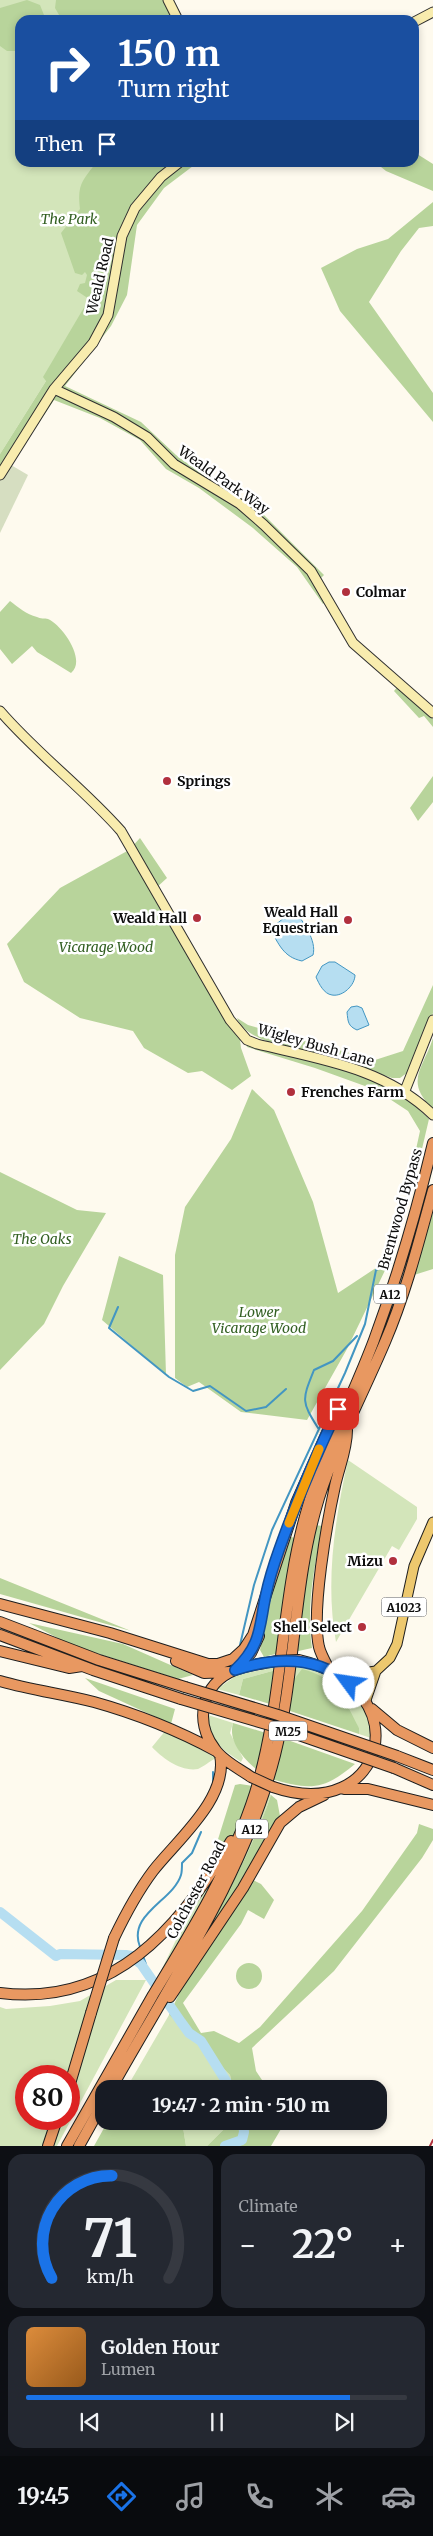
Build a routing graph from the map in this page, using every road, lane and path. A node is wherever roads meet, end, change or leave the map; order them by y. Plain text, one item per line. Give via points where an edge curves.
1 (168, 0) edge
2 (433, 12) edge
3 (176, 15) edge
4 (419, 19) edge
5 (174, 167) edge
6 (54, 389) junction
7 (0, 475) edge
8 (0, 711) edge
9 (433, 713) edge
10 (433, 1020) edge
11 (404, 1093) junction
12 (433, 1115) edge
13 (433, 1143) edge
14 (433, 1190) edge
15 (375, 1339) junction
16 (346, 1427) junction
17 (433, 1522) edge
18 (266, 1596) junction
19 (0, 1604) edge
20 (0, 1622) edge
21 (0, 1635) edge
22 (152, 1647) junction
23 (0, 1651) edge
24 (83, 1666) junction
25 (233, 1671) junction
26 (330, 1671) junction
27 (376, 1671) junction
28 (341, 1676) junction
29 (0, 1682) edge
30 (368, 1704) junction
31 (433, 1748) edge
32 (218, 1753) junction
33 (433, 1770) edge
34 (433, 1785) edge
35 (256, 1788) junction
36 (344, 1788) junction
37 (324, 1795) junction
38 (433, 1805) edge
39 (166, 1988) junction
40 (0, 1993) edge
41 (158, 2002) junction
42 (76, 2065) edge
43 (115, 2080) edge
44 (95, 2117) edge
45 (54, 2130) edge
46 (48, 2146) edge
47 (68, 2146) edge
48 (79, 2146) edge

1 - 3 street
2 - 4 street
5 - 6 street, Weald Road via 135,208 122,236 108,315 93,343
6 - 7 street, Weald Road
6 - 9 street, Weald Park Way via 114,417 147,437 174,464 240,504 311,571 353,643
8 - 11 street, Wigley Bush Lane via 121,831 230,1020 247,1040 358,1069 389,1082
10 - 11 street
11 - 12 street, Wigley Bush Lane
13 - 15 highway, Brentwood Bypass / A12 via 418,1207
14 - 16 highway, Brentwood Bypass / A12 via 399,1307
15 - 18 highway, A12 via 354,1374 314,1460 286,1530
15 - 35 highway, Colchester Road / A12 via 331,1440 308,1507 293,1571 273,1715
16 - 26 highway, A12 via 347,1443 330,1508 319,1595 318,1641
16 - 39 highway, Colchester Road / A12 via 324,1482 306,1548 284,1709 276,1753 262,1800 229,1880
17 - 27 main road, A1023 via 414,1566 397,1644 390,1658
18 - 22 highway via 251,1641 228,1662 202,1663
18 - 25 highway, A12 via 257,1642
19 - 22 highway
20 - 33 highway, M25, bridge via 72,1651 278,1715
21 - 24 highway, M25
22 - 25 highway via 204,1673
23 - 24 highway, M25 via 69,1668
24 - 34 highway, M25, bridge via 273,1726
25 - 26 highway, bridge via 276,1661 299,1660
25 - 32 highway via 212,1686 204,1705 203,1726
26 - 28 highway
27 - 28 main road
27 - 30 main road, A1023
28 - 30 highway
29 - 32 highway via 94,1702 146,1718
30 - 31 highway via 397,1730
30 - 36 highway via 376,1729 372,1753 361,1773
32 - 37 highway, bridge via 251,1777 273,1787
32 - 42 highway, bridge via 221,1774 203,1812 145,1882 114,1938
35 - 39 highway, Colchester Road / A12 via 240,1834
35 - 40 highway via 236,1832 211,1874 176,1922 150,1946 112,1972 72,1987 15,1995
36 - 37 highway
36 - 38 highway via 368,1788
37 - 39 highway, A12 via 299,1807 277,1827 247,1882
39 - 41 highway, Colchester Road / A12
41 - 43 highway, A12
41 - 47 highway, Colchester Road / A12
44 - 48 highway
45 - 46 highway

